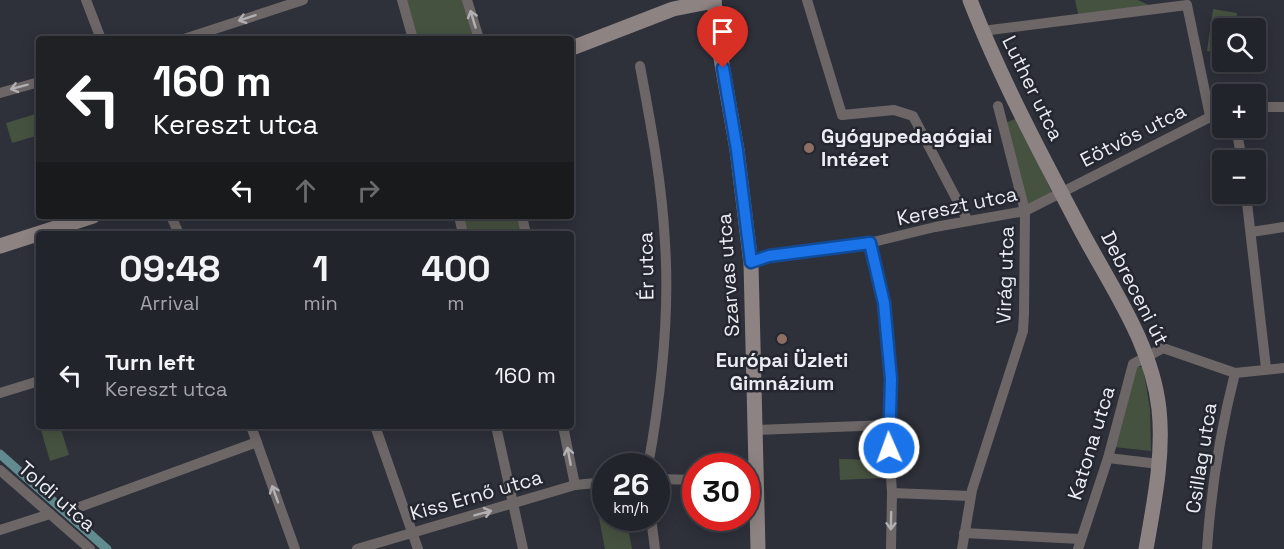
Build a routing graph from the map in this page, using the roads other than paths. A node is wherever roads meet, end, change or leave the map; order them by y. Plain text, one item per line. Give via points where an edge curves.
1 (86, 0) edge
2 (303, 0) edge
3 (402, 0) edge
4 (467, 0) edge
5 (717, 0) edge
6 (807, 0) edge
7 (970, 0) edge
8 (1138, 0) edge
9 (677, 5) edge
10 (1155, 8) junction
11 (982, 31) junction
12 (100, 36) edge
13 (193, 36) edge
14 (412, 36) edge
15 (478, 36) edge
16 (574, 47) edge
17 (640, 66) dead end
18 (36, 83) edge
19 (0, 93) edge
20 (998, 106) dead end
21 (1266, 107) edge
22 (1284, 107) edge
23 (1210, 116) joint
24 (1061, 193) junction
25 (1247, 204) edge
26 (1025, 211) junction
27 (84, 219) edge
28 (968, 221) junction
29 (1284, 227) edge
30 (46, 231) edge
31 (1251, 232) junction
32 (36, 234) edge
33 (870, 243) junction
34 (0, 246) edge
35 (751, 262) junction
36 (1147, 355) junction
37 (1266, 368) junction
38 (1284, 368) edge
39 (1234, 373) junction
40 (36, 382) edge
41 (0, 393) edge
42 (888, 425) junction
43 (252, 429) edge
44 (376, 429) edge
45 (497, 429) edge
46 (564, 429) edge
47 (756, 430) junction
48 (257, 442) junction
49 (650, 453) edge
50 (754, 453) edge
51 (1108, 458) junction
52 (1159, 464) junction
53 (0, 470) edge
54 (592, 483) edge
55 (574, 485) junction
56 (892, 493) junction
57 (970, 496) junction
58 (513, 505) junction
59 (77, 508) dead end
60 (50, 514) junction
61 (0, 530) edge
62 (653, 531) edge
63 (756, 531) edge
64 (412, 532) junction
65 (964, 533) junction
66 (1079, 544) edge
67 (90, 549) edge
68 (295, 549) edge
69 (357, 549) edge
70 (418, 549) edge
71 (523, 549) edge
72 (655, 549) edge
73 (758, 549) edge
74 (891, 549) edge
75 (962, 549) edge
76 (1146, 549) edge
77 (1207, 549) edge

1 - 12 street
2 -> 13 street
3 - 14 street
15 -> 4 street
5 - 9 street
5 - 35 street, Szarvas utca
6 - 28 street via 842,115 894,110 913,116
7 - 11 street, Luther utca
8 - 10 street
9 - 16 street
10 - 11 street
10 - 23 street via 1187,5
11 - 24 street, Luther utca
17 - 49 street, Ér utca via 654,139 665,245 665,327
18 -> 19 street
20 - 26 street, Virág utca
21 - 22 street
23 - 24 street, Eötvös utca
24 - 26 street, Kereszt utca
24 - 36 street, Debreceni út
25 - 31 street
26 - 28 street, Kereszt utca
26 - 57 street, Virág utca via 1023,331
27 - 30 street
28 - 33 street, Kereszt utca
29 - 31 street
31 - 37 street
32 - 34 street
33 - 35 street, Kereszt utca via 769,256
33 - 42 street via 884,303 891,379
35 - 47 street, Szarvas utca
36 - 39 street via 1163,348
36 - 51 street, Katona utca via 1133,364
36 - 52 street, Debreceni út via 1159,410
37 - 38 street
37 - 39 street
39 - 77 street, Csillag utca via 1218,441
40 - 41 street
42 - 47 street
42 - 56 street
43 - 48 street
44 - 64 street
45 - 58 street
55 -> 46 street
47 - 50 street, Szarvas utca
48 - 59 street
68 -> 48 street
51 - 52 street
51 - 66 street, Katona utca
52 - 76 street, Debreceni út
53 - 60 street, Toldi utca
54 - 55 street, Kiss Ernő utca
55 - 58 street, Kiss Ernő utca
56 - 57 street
56 -> 74 street
57 - 65 street, Virág utca
64 -> 58 street, Kiss Ernő utca
58 - 71 street
60 - 61 street
60 - 67 street, Toldi utca
62 - 72 street
63 - 73 street, Szarvas utca
64 - 69 street, Kiss Ernő utca
64 - 70 street
65 - 66 street
65 - 75 street, Virág utca

